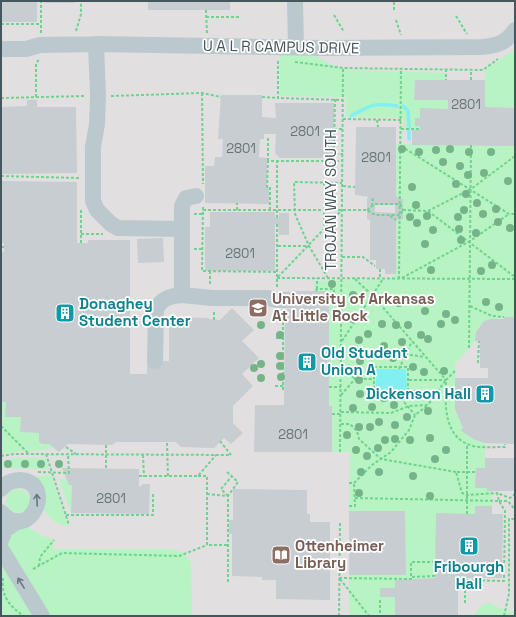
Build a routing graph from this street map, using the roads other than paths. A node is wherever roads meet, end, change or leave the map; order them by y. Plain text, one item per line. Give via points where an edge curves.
1 (295, 1) edge
2 (515, 30) edge
3 (1, 40) edge
4 (96, 44) junction
5 (41, 46) junction
6 (296, 46) junction
7 (9, 49) edge
8 (1, 56) edge
9 (201, 198) road end
10 (181, 229) junction
11 (182, 295) junction
12 (287, 303) road end
13 (155, 361) dead end
14 (2, 487) edge
15 (1, 512) edge
16 (18, 521) junction
17 (1, 540) edge
18 (1, 549) edge
19 (42, 616) edge

1 - 6 street
2 - 6 street, U A L R CAMPUS DRIVE via 496,46
3 - 5 street, U A L R CAMPUS DRIVE via 26,40
4 - 5 street, U A L R CAMPUS DRIVE
4 - 6 street, U A L R CAMPUS DRIVE
4 - 10 street via 98,96 93,147 93,201 97,210 118,228
5 - 7 street, U A L R CAMPUS DRIVE
7 - 8 street, U A L R CAMPUS DRIVE
9 - 10 street via 186,198 182,206
10 - 11 street
11 - 12 street via 268,298
11 - 13 street via 171,296 158,305
16 -> 14 street via 35,512 38,506 37,493 23,480 9,482
15 - 16 street via 11,520
16 - 17 street via 5,530
19 -> 18 street

